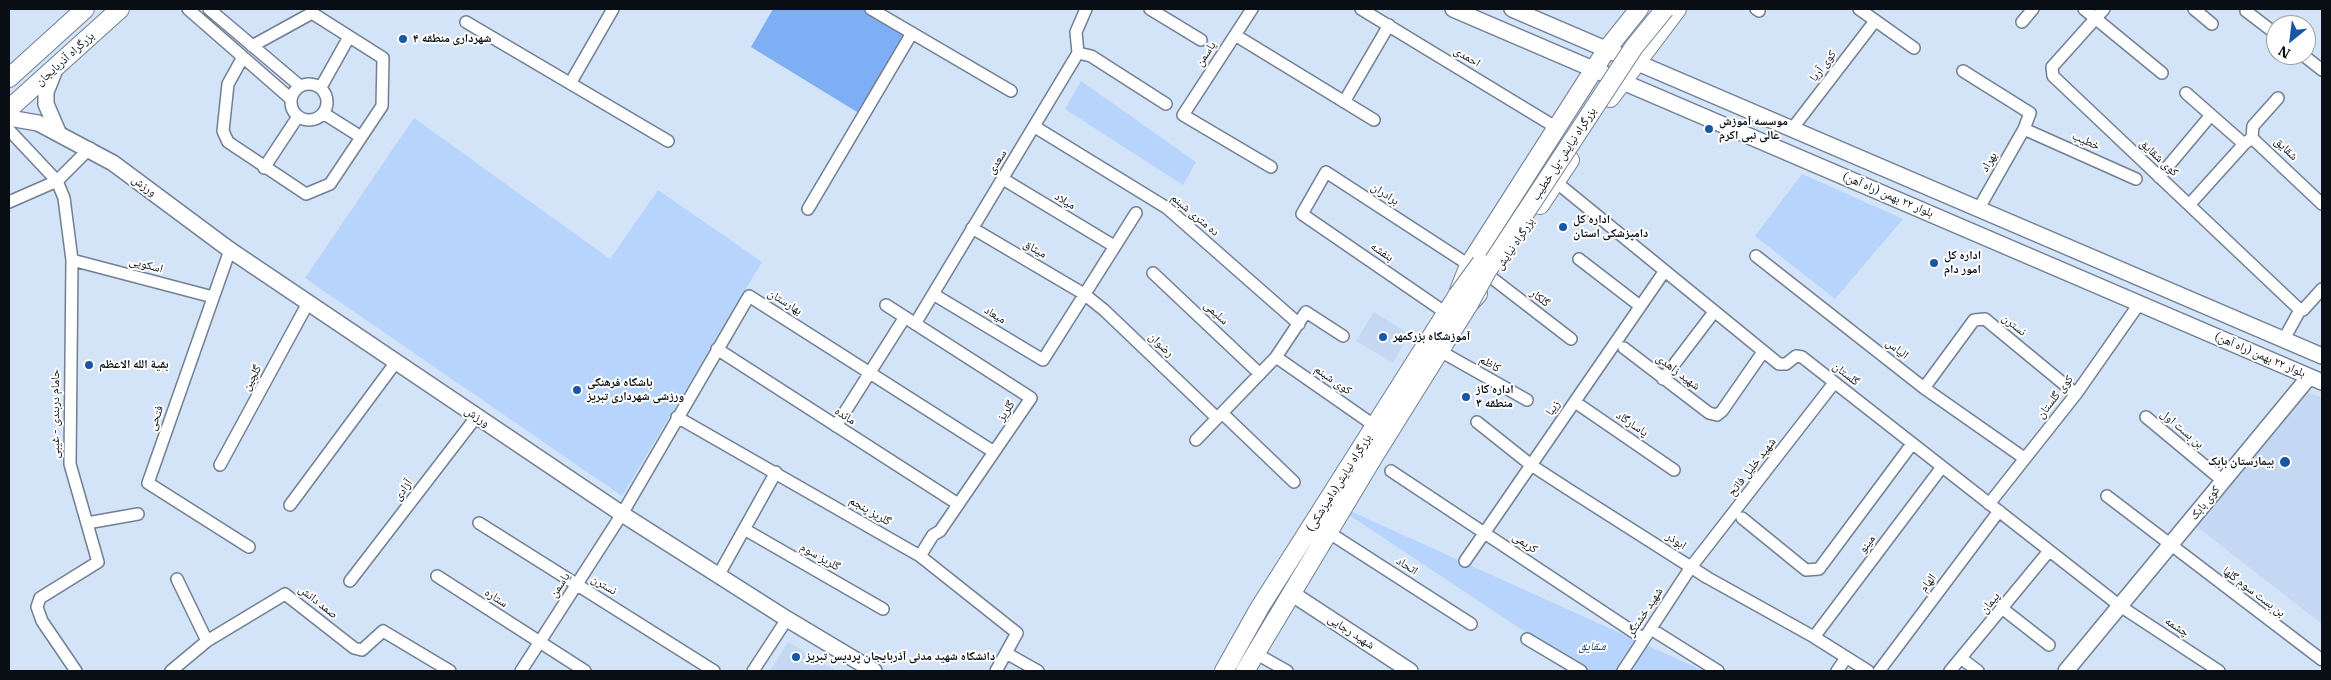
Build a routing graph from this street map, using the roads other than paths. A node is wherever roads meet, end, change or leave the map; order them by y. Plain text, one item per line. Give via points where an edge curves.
1 (85, 9) edge
2 (120, 9) edge
3 (188, 9) edge
4 (209, 9) edge
5 (613, 9) edge
6 (871, 9) edge
7 (1086, 9) edge
8 (1150, 9) edge
9 (1252, 9) edge
10 (1361, 9) edge
11 (1453, 9) edge
12 (1512, 9) edge
13 (1639, 9) edge
14 (1653, 9) edge
15 (1859, 9) edge
16 (2033, 9) edge
17 (2084, 9) edge
18 (2104, 9) edge
19 (2194, 9) edge
20 (1673, 10) edge
21 (2246, 11) dead end
22 (2095, 18) junction
23 (1875, 21) junction
24 (466, 22) dead end
25 (2022, 22) dead end
26 (2212, 24) dead end
27 (1389, 25) junction
28 (2266, 26) edge
29 (912, 33) junction
30 (1235, 35) junction
31 (349, 37) junction
32 (1201, 40) dead end
33 (252, 46) junction
34 (1914, 48) dead end
35 (1607, 49) junction
36 (1078, 53) junction
37 (243, 57) junction
38 (27, 62) junction
39 (1636, 62) junction
40 (9, 64) edge
41 (56, 67) junction
42 (1594, 69) junction
43 (1964, 71) dead end
44 (2162, 73) dead end
45 (9, 78) edge
46 (1622, 81) junction
47 (571, 82) junction
48 (300, 86) junction
49 (320, 87) junction
50 (1012, 91) dead end
51 (2186, 92) dead end
52 (2278, 98) dead end
53 (291, 99) junction
54 (1344, 102) junction
55 (1166, 104) dead end
56 (9, 109) edge
57 (323, 114) junction
58 (2211, 115) junction
59 (9, 118) edge
60 (297, 118) junction
61 (1374, 120) dead end
62 (1035, 128) junction
63 (1557, 128) junction
64 (1792, 128) junction
65 (2024, 129) junction
66 (9, 130) edge
67 (58, 132) junction
68 (361, 137) junction
69 (668, 141) dead end
70 (2248, 141) junction
71 (1581, 143) junction
72 (90, 148) junction
73 (1271, 167) dead end
74 (264, 168) junction
75 (2160, 177) junction
76 (1003, 179) junction
77 (2136, 179) dead end
78 (57, 181) junction
79 (1556, 182) junction
80 (9, 202) edge
81 (2189, 204) junction
82 (2322, 204) edge
83 (1979, 208) junction
84 (808, 209) dead end
85 (1136, 213) dead end
86 (1302, 214) joint
87 (972, 228) junction
88 (1114, 246) junction
89 (230, 250) junction
90 (1756, 256) dead end
91 (1579, 259) dead end
92 (72, 260) junction
93 (1469, 265) junction
94 (1664, 272) junction
95 (1153, 273) dead end
96 (1492, 278) junction
97 (2322, 289) edge
98 (933, 294) junction
99 (1084, 294) junction
100 (214, 297) junction
101 (1463, 300) junction
102 (308, 303) junction
103 (2140, 304) junction
104 (886, 305) dead end
105 (1640, 306) junction
106 (2300, 310) junction
107 (1714, 312) junction
108 (1446, 313) junction
109 (905, 317) junction
110 (915, 324) junction
111 (1299, 324) junction
112 (1344, 336) dead end
113 (1571, 339) dead end
114 (2284, 340) junction
115 (1624, 348) dead end
116 (717, 349) junction
117 (1440, 351) junction
118 (1763, 352) junction
119 (2322, 356) edge
120 (1276, 357) junction
121 (396, 362) junction
122 (870, 372) junction
123 (1260, 374) junction
124 (1663, 379) junction
125 (2316, 380) edge
126 (1834, 383) junction
127 (1924, 388) junction
128 (2076, 394) junction
129 (1527, 400) dead end
130 (1575, 402) junction
131 (477, 416) junction
132 (677, 416) junction
133 (1219, 416) junction
134 (2146, 417) dead end
135 (1477, 422) dead end
136 (836, 426) junction
137 (1375, 426) junction
138 (1196, 440) dead end
139 (1912, 444) junction
140 (994, 452) junction
141 (2024, 458) junction
142 (220, 465) dead end
143 (1531, 465) junction
144 (1942, 467) junction
145 (1391, 470) dead end
146 (1674, 470) dead end
147 (776, 472) junction
148 (2224, 481) junction
149 (1294, 482) dead end
150 (2107, 496) dead end
151 (958, 504) junction
152 (290, 505) dead end
153 (1994, 507) junction
154 (138, 514) dead end
155 (622, 514) junction
156 (1742, 518) dead end
157 (479, 522) dead end
158 (87, 523) junction
159 (744, 530) junction
160 (1328, 532) junction
161 (1484, 533) junction
162 (2170, 546) junction
163 (249, 547) dead end
164 (2049, 550) junction
165 (920, 556) junction
166 (1465, 561) dead end
167 (1691, 567) junction
168 (436, 576) dead end
169 (718, 576) junction
170 (177, 579) dead end
171 (350, 581) dead end
172 (577, 585) junction
173 (1291, 593) junction
174 (2120, 606) junction
175 (883, 609) dead end
176 (2003, 609) junction
177 (787, 619) junction
178 (1471, 624) dead end
179 (1651, 629) junction
180 (1814, 637) junction
181 (1527, 638) dead end
182 (1644, 639) junction
183 (207, 641) junction
184 (540, 642) junction
185 (2049, 645) dead end
186 (1006, 653) junction
187 (1255, 653) junction
188 (1846, 658) junction
189 (1962, 659) junction
190 (2322, 660) edge
191 (76, 671) edge
192 (170, 671) edge
193 (450, 671) edge
194 (522, 671) edge
195 (585, 671) edge
196 (714, 671) edge
197 (753, 671) edge
198 (874, 671) edge
199 (996, 671) edge
200 (1038, 671) edge
201 (1224, 671) edge
202 (1245, 671) edge
203 (1287, 671) edge
204 (1410, 671) edge
205 (1581, 671) edge
206 (1623, 671) edge
207 (1718, 671) edge
208 (1837, 671) edge
209 (1868, 671) edge
210 (1879, 671) edge
211 (1950, 671) edge
212 (1978, 671) edge
213 (2066, 671) edge
214 (2219, 671) edge

1 - 38 highway, بزرگراه آذربایجان
2 - 41 highway, بزرگراه آذربایجان
3 - 37 street
4 - 33 street
5 - 47 street
6 - 29 street
7 - 36 street via 1076,32
8 - 32 street
9 - 30 street, یاسمن
10 - 27 street, احمدی
11 - 42 main road, بلوار ۲۲ بهمن (راه آهن)
12 - 35 main road, بلوار ۲۲ بهمن (راه آهن)
13 - 35 highway
14 - 101 highway, بزرگراه نیایش-پل خطیب, bridge via 1626,41
15 - 23 street
16 - 25 street
17 - 22 street
18 - 22 street
19 - 26 street
20 - 39 highway, بزرگراه نیایش
20 - 101 highway, بزرگراه نیایش-پل خطیب, bridge via 1634,47 1487,271
21 - 28 street
22 - 44 street
22 - 75 street, کوی شقایق via 2052,67 2054,76
23 - 34 street
23 - 64 street, کوی آریا
24 - 47 street
27 - 54 street
27 - 63 street, احمدی
29 - 50 street
29 - 84 street
30 - 54 street
30 - 73 street, یاسمن via 1184,115
31 - 33 street via 312,13
31 - 49 street
31 - 68 street via 383,58 382,106
33 - 48 street
35 - 39 main road, بلوار ۲۲ بهمن (راه آهن)
35 - 42 highway
36 - 55 street via 1090,56
36 - 62 street, سعدی
37 - 53 street
37 - 74 street via 228,84 222,131 228,142
38 - 40 main road
38 - 45 highway, بزرگراه آذربایجان
39 - 46 highway, بزرگراه نیایش
39 - 64 main road, بلوار ۲۲ بهمن (راه آهن)
41 - 56 highway, بزرگراه آذربایجان
41 - 67 main road via 46,92 46,104
42 - 46 main road, بلوار ۲۲ بهمن (راه آهن)
42 - 63 highway
43 - 65 street via 2028,111 2030,117
46 - 71 highway, بزرگراه نیایش
46 - 103 main road, بلوار ۲۲ بهمن (راه آهن)
47 - 69 street
48 - 49 street via 310,82
48 - 53 street
49 - 57 street via 328,99
51 - 58 street, شقایق
52 - 70 street via 2253,126
53 - 60 street via 291,109
54 - 61 street
57 - 60 street via 310,121
57 - 68 street
58 - 70 street, شقایق
58 - 75 street
59 - 67 main road, ورزش via 38,123
60 - 74 street
62 - 76 street, سعدی
62 - 111 street, ده متری شبنم via 1167,208
63 - 71 highway
63 - 93 highway
64 - 83 main road, بلوار ۲۲ بهمن (راه آهن)
65 - 77 street, خطیب
65 - 83 street, بهراد
66 - 78 street, حامام دربندی - غیبی
67 - 72 main road, ورزش
68 - 74 street via 330,184 306,194
70 - 81 street
70 - 82 street, شقایق
71 - 79 highway, بزرگراه نیایش
72 - 78 street
72 - 89 main road, ورزش
75 - 81 street, کوی شقایق
76 - 87 street, سعدی
76 - 88 street, میلاد
78 - 80 street
78 - 92 street, حامام دربندی - غیبی via 64,198
79 - 94 street, گلستان
79 - 96 highway, بزرگراه نیایش
81 - 106 street, کوی شقایق
83 - 114 main road, بلوار ۲۲ بهمن (راه آهن)
85 - 88 street
86 - 93 street, برادران via 1326,172
86 - 108 street, بنفشه
87 - 98 street, سعدی
87 - 99 street, میثاق
88 - 99 street
89 - 100 street, فتحی
89 - 102 main road, ورزش
90 - 127 street, الیاس
91 - 105 street
92 - 100 street, اسکویی
92 - 158 street, حامام دربندی - غیبی via 70,464
93 - 101 highway
94 - 105 street, زیبا
94 - 107 street, گلستان
95 - 123 street, سلیمی
96 - 101 highway, بزرگراه نیایش
96 - 113 street, گلکار
97 - 106 street
98 - 99 street, میعاد via 1043,360
98 - 110 street, سعدی
99 - 133 street, رضوان
100 - 163 street, فتحی via 148,484
101 - 108 highway, بزرگراه نیایش(دامپزشکی)
101 - 117 highway, بزرگراه نیایش(دامپزشکی)
102 - 121 main road, ورزش
102 - 142 street, گلچین
103 - 125 main road, بلوار ۲۲ بهمن (راه آهن)
103 - 128 street, کوی گلستان
104 - 109 street, گلریز
105 - 130 street, زیبا
106 - 114 street
107 - 118 street, گلستان
107 - 124 street
108 - 137 highway, بزرگراه نیایش(دامپزشکی)
109 - 110 street, گلریز
109 - 122 street
110 - 140 street, گلریز via 1031,398
111 - 112 street via 1306,312
111 - 120 street
114 - 119 main road, بلوار ۲۲ بهمن (راه آهن)
115 - 124 street, شهید زاهدی
116 - 122 street, بهارستان via 749,296
116 - 132 street, بهارستان
116 - 136 street, مائده
117 - 129 street, کاظم
117 - 160 highway, بزرگراه نیایش(دامپزشکی)
118 - 124 street, شهید زاهدی via 1716,414
118 - 126 street, گلستان via 1783,365 1799,356
120 - 123 street
120 - 137 street, کوی شبنم
121 - 131 main road, ورزش
121 - 152 street
122 - 136 street
122 - 140 street, بهارستان
123 - 133 street
125 - 148 main road, کوی بابک
126 - 139 street, گلستان
126 - 167 street, شهید خلیل فاتح
127 - 128 street, نسترن via 1974,320 1985,319
127 - 141 street, الیاس
128 - 141 street, کوی گلستان
130 - 143 street, زیبا
130 - 146 street, پاسارگاد
131 - 155 main road, ورزش
131 - 171 street, آزادی
132 - 147 street, گلریز پنجم
132 - 155 street, بهارستان
133 - 138 street
133 - 149 street, رضوان
134 - 148 street, بن بست اول
135 - 143 street, ابوذر
136 - 151 street, مائده
137 - 201 highway, بزرگراه نیایش(دامپزشکی) via 1260,607
139 - 144 street, گلستان
139 - 156 street via 1819,569 1806,570
140 - 151 street, گلریز
141 - 153 street, کوی گلستان
143 - 161 street, زیبا
143 - 167 street, ابوذر
144 - 153 street, گلستان
144 - 180 street, مینو
145 - 161 street, کریمی
147 - 159 street
147 - 165 street, گلریز پنجم
148 - 162 main road, کوی بابک
150 - 162 street, بن بست سوم گلها
151 - 165 street, گلریز
153 - 164 street, گلستان
153 - 210 street, الهام
154 - 158 street
155 - 169 main road, ورزش
155 - 172 street, یاسمن
157 - 172 street, نسترن
158 - 191 street, حامام دربندی - غیبی via 98,562 40,598 37,607 42,621
159 - 169 street
159 - 175 street, گلریز سوم
160 - 173 highway, بزرگراه نیایش(دامپزشکی)
160 - 178 street, اتحاد
161 - 166 street, زیبا
161 - 182 street, کریمی
162 - 174 main road, کوی بابک
162 - 190 street, بن بست سوم گلها
164 - 174 street, گلستان
164 - 176 street, پیمان
165 - 186 street, گلریز پنجم via 1017,633
167 - 179 street, شهید خشتگر
167 - 180 street, ابوذر
168 - 184 street, ستاره
169 - 177 main road, ورزش
170 - 183 street
172 - 184 street, یاسمن
172 - 196 street, نسترن
173 - 187 highway, بزرگراه نیایش(دامپزشکی)
173 - 204 main road, شهید رجایی
174 - 213 main road, کوی بابک
174 - 214 street, چشمه
176 - 185 street
176 - 189 street, پیمان
177 - 197 street
177 - 198 main road, ورزش
179 - 182 street, شهید خشتگر
179 - 207 street
180 - 188 street, ابوذر
181 - 205 street
182 - 206 street, شهید خشتگر
183 - 192 street, صمد دانش
183 - 193 street, صمد دانش via 286,594 354,648 362,650 382,631
184 - 194 street, یاسمن
184 - 195 street, ستاره
186 - 199 street
186 - 200 street
187 - 202 highway, بزرگراه نیایش(دامپزشکی)
187 - 203 street
188 - 208 street
188 - 209 street, ابوذر
189 - 211 street, پیمان
189 - 212 street

